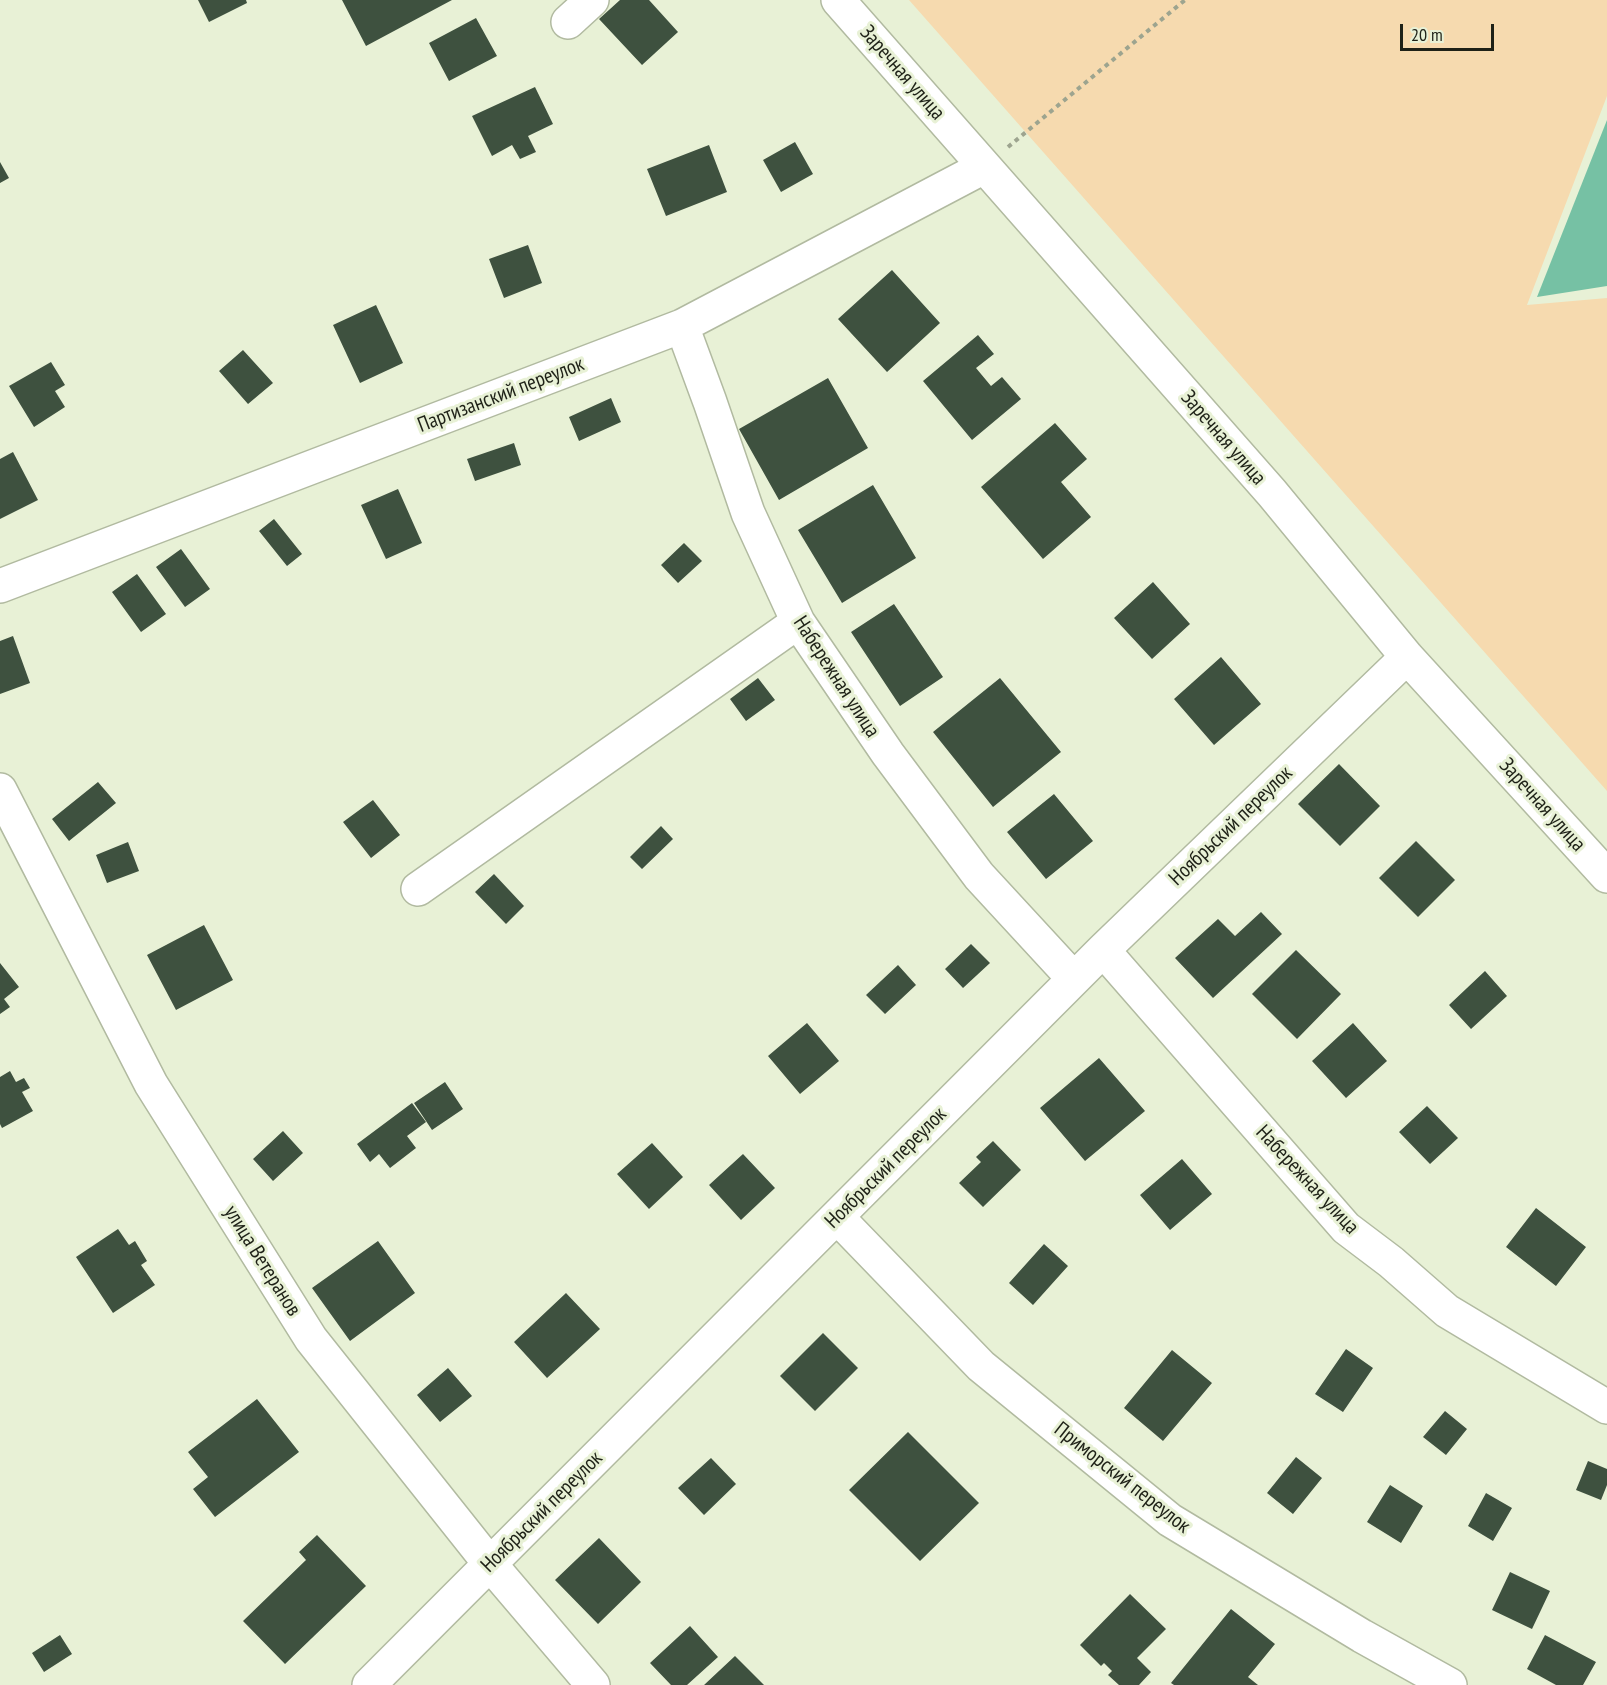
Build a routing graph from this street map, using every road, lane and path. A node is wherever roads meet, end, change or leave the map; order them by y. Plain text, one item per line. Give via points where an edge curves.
1 (592, 0) edge
2 (838, 0) edge
3 (1185, 0) edge
4 (568, 22) dead end
5 (984, 166) junction
6 (682, 326) junction
7 (0, 585) edge
8 (798, 622) junction
9 (1407, 657) junction
10 (0, 790) edge
11 (1607, 876) edge
12 (418, 889) dead end
13 (1102, 950) junction
14 (1074, 979) junction
15 (837, 1217) junction
16 (1607, 1407) edge
17 (490, 1564) junction
18 (369, 1685) edge
19 (593, 1685) edge
20 (1450, 1685) edge

1 - 4 street
2 - 5 street, Заречная улица
3 - 5 path
5 - 6 street, Партизанский переулок
5 - 9 street, Заречная улица via 1272,493
6 - 7 street, Партизанский переулок
6 - 8 street, Набережная улица via 748,513
8 - 12 street
8 - 14 street, Набережная улица via 888,754 979,876
9 - 11 street, Заречная улица
9 - 13 street, Ноябрьский переулок
10 - 17 street, улица Ветеранов via 151,1084 311,1340
13 - 14 street, Ноябрьский переулок
13 - 16 street, Набережная улица via 1346,1228 1448,1311
14 - 15 street, Ноябрьский переулок
15 - 17 street, Ноябрьский переулок
15 - 20 street, Приморский переулок via 981,1366 1170,1520
17 - 18 street, Ноябрьский переулок
17 - 19 street, улица Ветеранов

